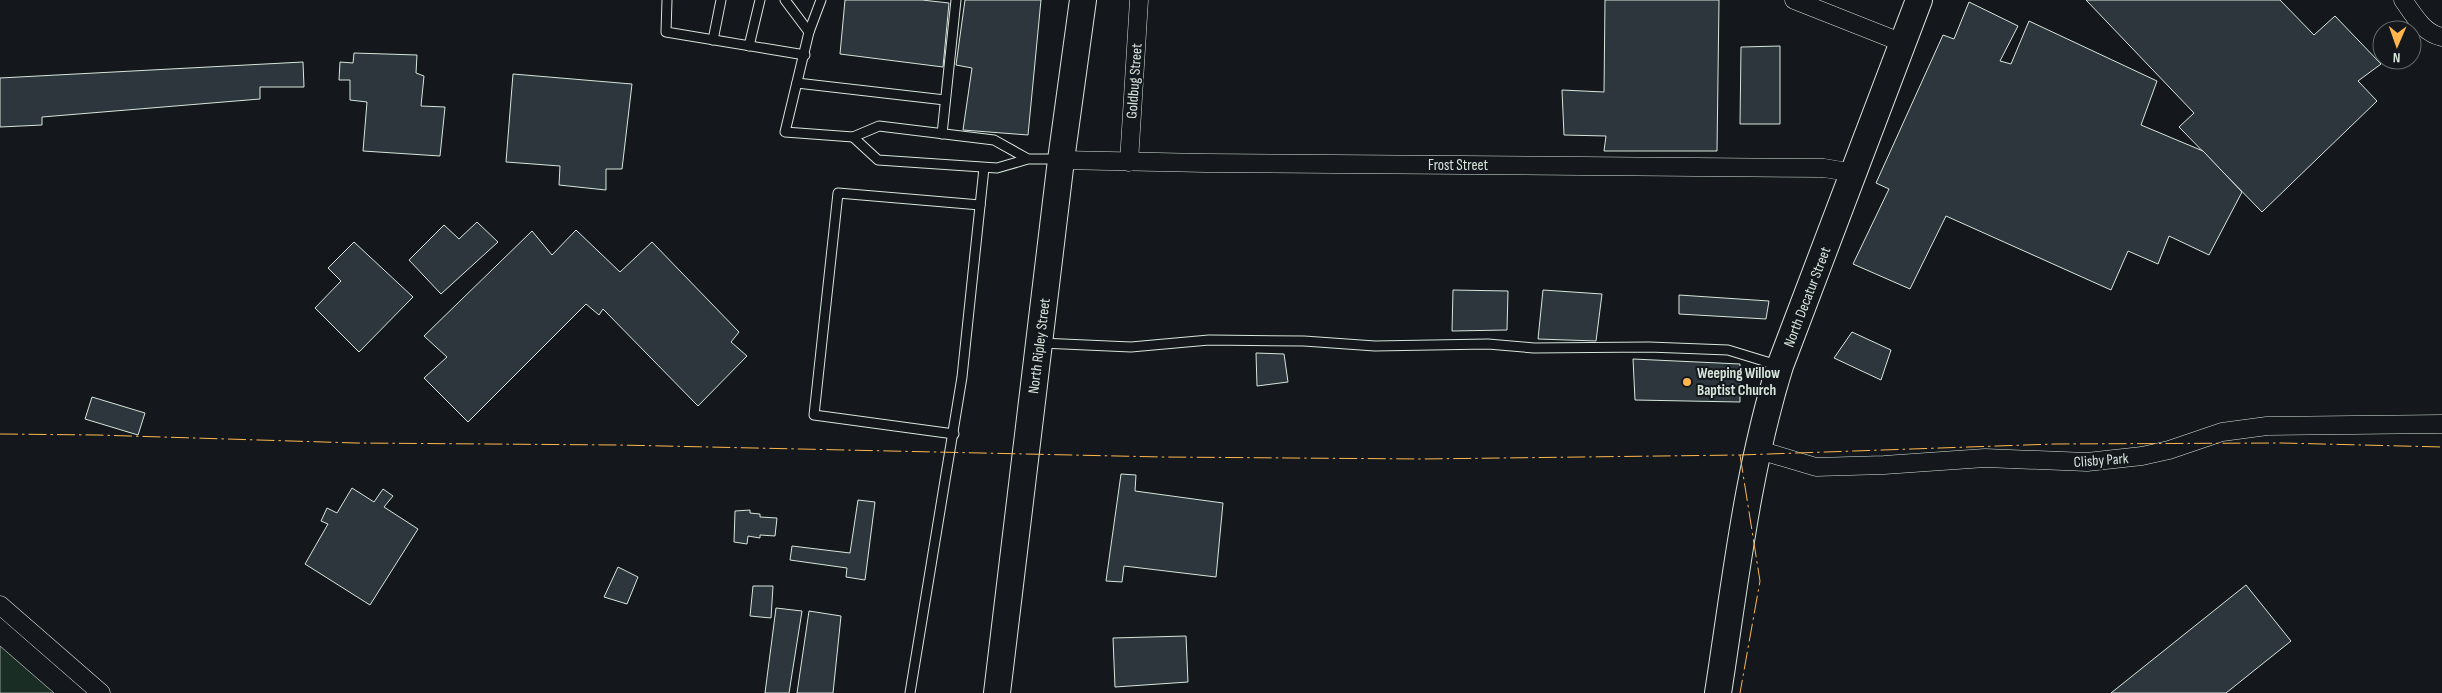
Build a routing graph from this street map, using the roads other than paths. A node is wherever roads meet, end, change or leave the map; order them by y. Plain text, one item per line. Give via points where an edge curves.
1 (667, 0) edge
2 (720, 0) edge
3 (760, 0) edge
4 (785, 0) edge
5 (821, 0) edge
6 (956, 0) edge
7 (1083, 0) edge
8 (1139, 0) edge
9 (1794, 0) edge
10 (1920, 0) edge
11 (2403, 0) edge
12 (809, 32) junction
13 (2442, 37) edge
14 (713, 40) junction
15 (1903, 43) junction
16 (749, 46) junction
17 (805, 55) junction
18 (797, 83) junction
19 (945, 100) junction
20 (942, 134) junction
21 (853, 137) junction
22 (1028, 159) junction
23 (1061, 160) junction
24 (1129, 162) junction
25 (984, 168) junction
26 (1854, 173) junction
27 (980, 205) junction
28 (1039, 342) junction
29 (1780, 366) junction
30 (2442, 424) edge
31 (954, 434) junction
32 (1759, 450) junction
33 (0, 605) edge
34 (102, 693) edge
35 (910, 693) edge
36 (997, 693) edge
37 (1718, 693) edge

1 - 14 lane via 666,32
2 - 14 lane
3 - 16 lane
4 - 12 lane
5 - 12 lane
6 - 19 lane
7 - 23 street, North Ripley Street
8 - 24 street, Goldbug Street
9 - 15 street
10 - 15 street, North Decatur Street
11 - 13 street via 2424,28
12 - 17 lane
14 - 16 lane
15 - 26 street, North Decatur Street
16 - 17 lane
17 - 18 lane
18 - 19 lane
18 - 21 lane via 785,132
19 - 20 lane
20 - 21 lane via 880,126
20 - 22 lane via 994,140
21 - 25 lane via 878,160
22 - 23 lane
22 - 25 lane via 997,168
23 - 24 street, Frost Street
23 - 28 street, North Ripley Street
24 - 26 street, Frost Street via 1824,168
25 - 27 lane
26 - 29 street, North Decatur Street
27 - 31 lane
27 - 31 lane via 838,193 814,415
28 - 29 lane via 1131,347 1209,340 1375,346 1650,347 1728,350
28 - 36 street, North Ripley Street
29 - 32 street, North Decatur Street via 1766,410
30 - 32 street, Clisby Park via 2267,426 2222,432 2142,456 2087,462 1985,458 1816,467
31 - 35 lane
32 - 37 street, North Decatur Street
33 - 34 street

